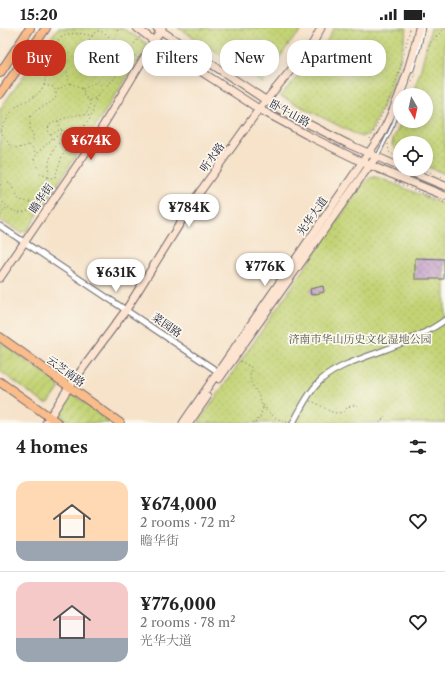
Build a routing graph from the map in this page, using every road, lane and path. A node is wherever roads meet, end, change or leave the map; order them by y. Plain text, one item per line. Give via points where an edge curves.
1 (30, 28) edge
2 (46, 28) edge
3 (98, 28) edge
4 (119, 28) edge
5 (321, 28) edge
6 (410, 28) edge
7 (419, 28) edge
8 (422, 28) edge
9 (445, 28) edge
10 (160, 29) edge
11 (141, 30) edge
12 (72, 31) dead end
13 (76, 31) dead end
14 (79, 31) dead end
15 (96, 31) junction
16 (63, 33) dead end
17 (92, 36) junction
18 (38, 40) edge
19 (57, 40) edge
20 (89, 40) edge
21 (111, 40) edge
22 (113, 40) edge
23 (154, 40) joint
24 (134, 42) edge
25 (428, 50) dead end
26 (134, 54) edge
27 (142, 60) joint
28 (66, 70) edge
29 (0, 73) edge
30 (13, 76) edge
31 (46, 76) edge
32 (116, 76) edge
33 (209, 76) edge
34 (69, 83) junction
35 (44, 85) junction
36 (405, 88) edge
37 (83, 89) junction
38 (104, 89) junction
39 (56, 91) junction
40 (0, 94) edge
41 (97, 98) junction
42 (89, 100) junction
43 (266, 101) junction
44 (259, 109) junction
45 (86, 114) junction
46 (92, 117) junction
47 (58, 121) junction
48 (393, 124) edge
49 (61, 129) junction
50 (0, 131) edge
51 (50, 135) junction
52 (68, 136) junction
53 (52, 139) junction
54 (370, 139) dead end
55 (28, 144) junction
56 (387, 146) dead end
57 (36, 154) junction
58 (368, 154) junction
59 (393, 155) edge
60 (376, 157) junction
61 (362, 162) junction
62 (393, 164) edge
63 (371, 165) junction
64 (433, 174) edge
65 (421, 176) edge
66 (48, 177) junction
67 (390, 179) dead end
68 (445, 179) edge
69 (0, 185) edge
70 (445, 186) edge
71 (445, 196) edge
72 (0, 199) edge
73 (36, 203) junction
74 (445, 203) edge
75 (7, 206) junction
76 (0, 215) edge
77 (0, 226) edge
78 (24, 242) junction
79 (0, 278) edge
80 (126, 310) junction
81 (445, 320) edge
82 (0, 337) edge
83 (240, 360) dead end
84 (221, 373) junction
85 (0, 382) edge
86 (69, 387) junction
87 (256, 388) dead end
88 (305, 401) junction
89 (358, 405) dead end
90 (264, 407) junction
91 (385, 416) dead end
92 (48, 420) edge
93 (58, 423) edge
94 (120, 423) edge
95 (183, 423) edge
96 (189, 423) edge
97 (254, 423) edge
98 (289, 423) edge
99 (292, 423) edge
100 (380, 423) edge

1 - 29 main road
2 - 18 main road
3 - 15 path
4 - 22 path
5 - 43 main road, 听水路 via 313,44
6 - 54 path via 392,93
7 - 58 main road, 光华大道 via 402,89 390,118
8 - 36 lane via 419,48
9 - 25 path via 431,42
10 - 23 main road, 瞻华街
10 - 43 main road
11 - 23 main road, 卧牛山路
11 - 24 path
12 - 13 path
14 - 17 path
15 - 17 path
15 - 21 path via 106,33
16 - 19 path
17 - 20 path
26 - 27 path
27 - 78 main road, 瞻华街 via 95,139
28 - 34 path
30 - 40 main road
31 - 35 path
32 - 38 path
33 - 44 main road, 卧牛山路
34 - 37 path
34 - 39 path
35 - 39 path via 53,87
35 - 50 path via 33,98 14,109
37 - 38 path via 98,82
37 - 42 path via 84,96
38 - 41 path
39 - 55 path via 56,97 50,103 36,110 30,117 30,128 34,138
41 - 42 path
41 - 46 path
42 - 45 path via 90,106
43 - 44 main road, 听水路
43 - 58 main road
44 - 61 main road, 卧牛山路
44 - 80 main road, 听水路 via 197,196
45 - 46 path
45 - 47 path
46 - 52 path via 80,130
47 - 49 path
47 - 51 path via 48,125
48 - 60 lane
49 - 51 path
49 - 52 path
49 - 53 path via 56,138
50 - 55 path via 11,146 21,147
51 - 53 path
52 - 66 path via 53,150 49,160
52 - 66 path via 70,147 62,156 55,177
53 - 57 path
55 - 57 path
56 - 59 path
57 - 66 path via 34,160 38,170
58 - 60 main road
58 - 61 main road, 光华大道
60 - 62 main road
60 - 63 main road, 光华大道
61 - 63 main road, 卧牛山路
61 - 84 main road, 光华大道
63 - 71 main road, 卧牛山路
63 - 84 main road, 光华大道
64 - 68 path
65 - 70 main road
66 - 73 path
67 - 74 path
69 - 73 path via 10,183 19,200
72 - 75 path
73 - 75 path via 24,212 12,211
75 - 76 path
77 - 78 street, 菜园路
78 - 79 main road, 瞻华街
78 - 80 street, 菜园路
80 - 84 street, 菜园路
80 - 86 main road, 听水路
81 - 88 street via 404,342 330,372
82 - 86 main road, 云芝南路
83 - 90 path via 251,367 250,381
84 - 95 main road, 光华大道
84 - 96 main road, 光华大道
85 - 92 main road
86 - 92 main road, 听水路
86 - 94 main road, 云芝南路
87 - 90 path
88 - 89 path via 318,403 335,413 341,413 352,404
88 - 99 street
90 - 97 path
90 - 98 path via 270,414
91 - 100 path
92 - 93 main road

